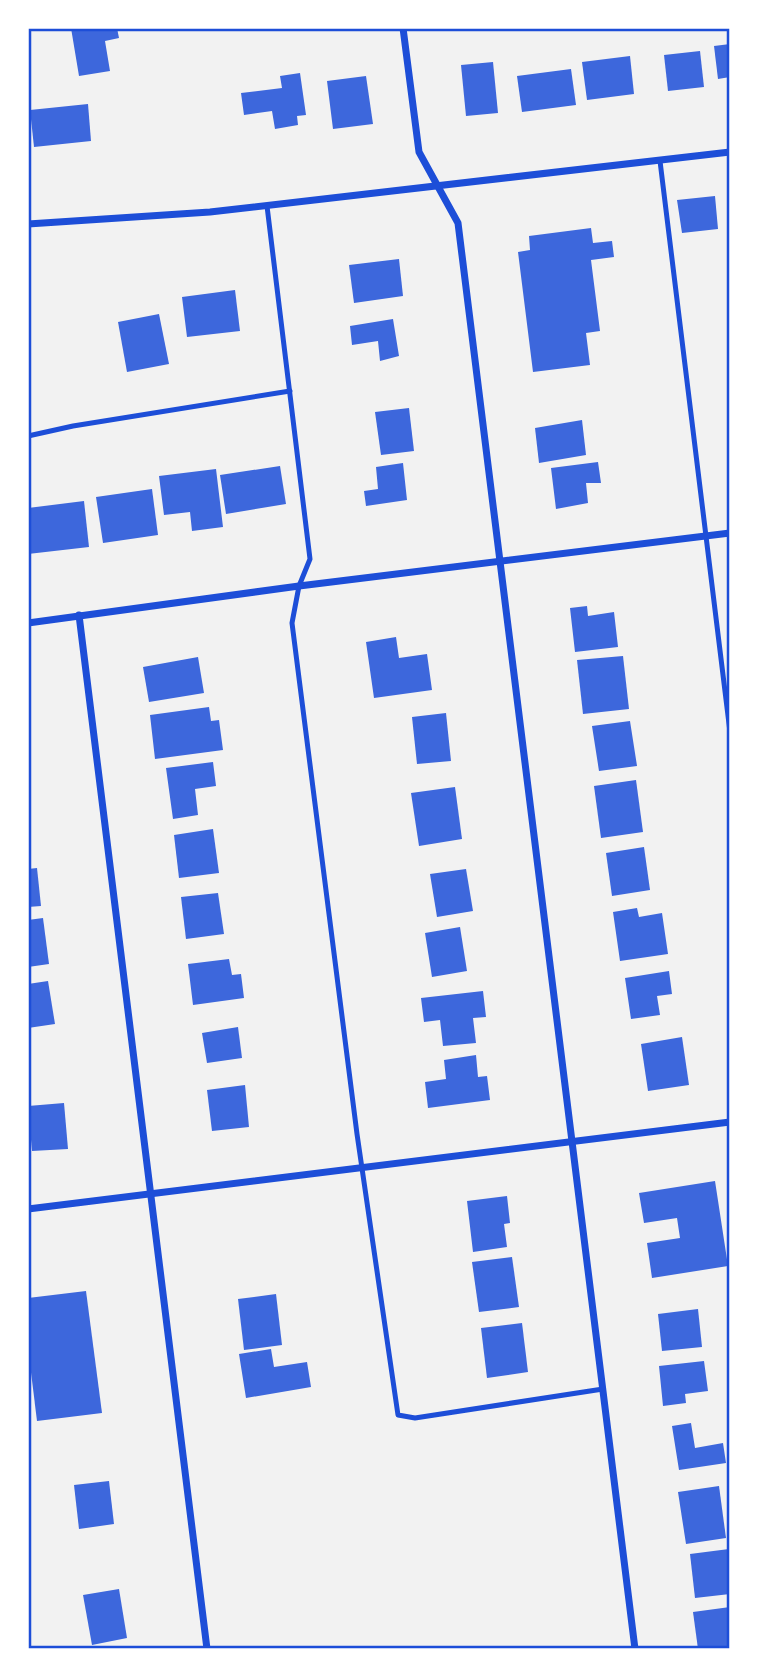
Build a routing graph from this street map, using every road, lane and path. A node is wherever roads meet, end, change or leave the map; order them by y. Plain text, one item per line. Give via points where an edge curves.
1 (403, 28) edge
2 (730, 152) edge
3 (660, 161) junction
4 (438, 185) junction
5 (267, 206) junction
6 (28, 224) edge
7 (290, 391) junction
8 (28, 436) edge
9 (730, 533) edge
10 (705, 536) junction
11 (501, 561) junction
12 (299, 586) junction
13 (79, 615) junction
14 (28, 623) edge
15 (730, 732) edge
16 (730, 1122) edge
17 (572, 1141) junction
18 (362, 1167) junction
19 (151, 1193) junction
20 (28, 1209) edge
21 (603, 1389) junction
22 (207, 1649) edge
23 (635, 1649) edge

1 - 4 street via 419,152
2 - 3 street
3 - 4 street
3 - 10 lane
4 - 5 street
4 - 11 street via 458,223
5 - 6 street
5 - 7 lane
7 - 8 lane
7 - 12 lane via 310,559
9 - 10 street
10 - 11 street
10 - 15 lane
11 - 12 street
11 - 17 street
12 - 13 street
12 - 18 lane via 292,623
13 - 14 street
13 - 19 street
16 - 17 street
17 - 18 street
17 - 21 street
18 - 19 street
18 - 21 lane via 398,1415 415,1418
19 - 20 street
19 - 22 street
21 - 23 street

